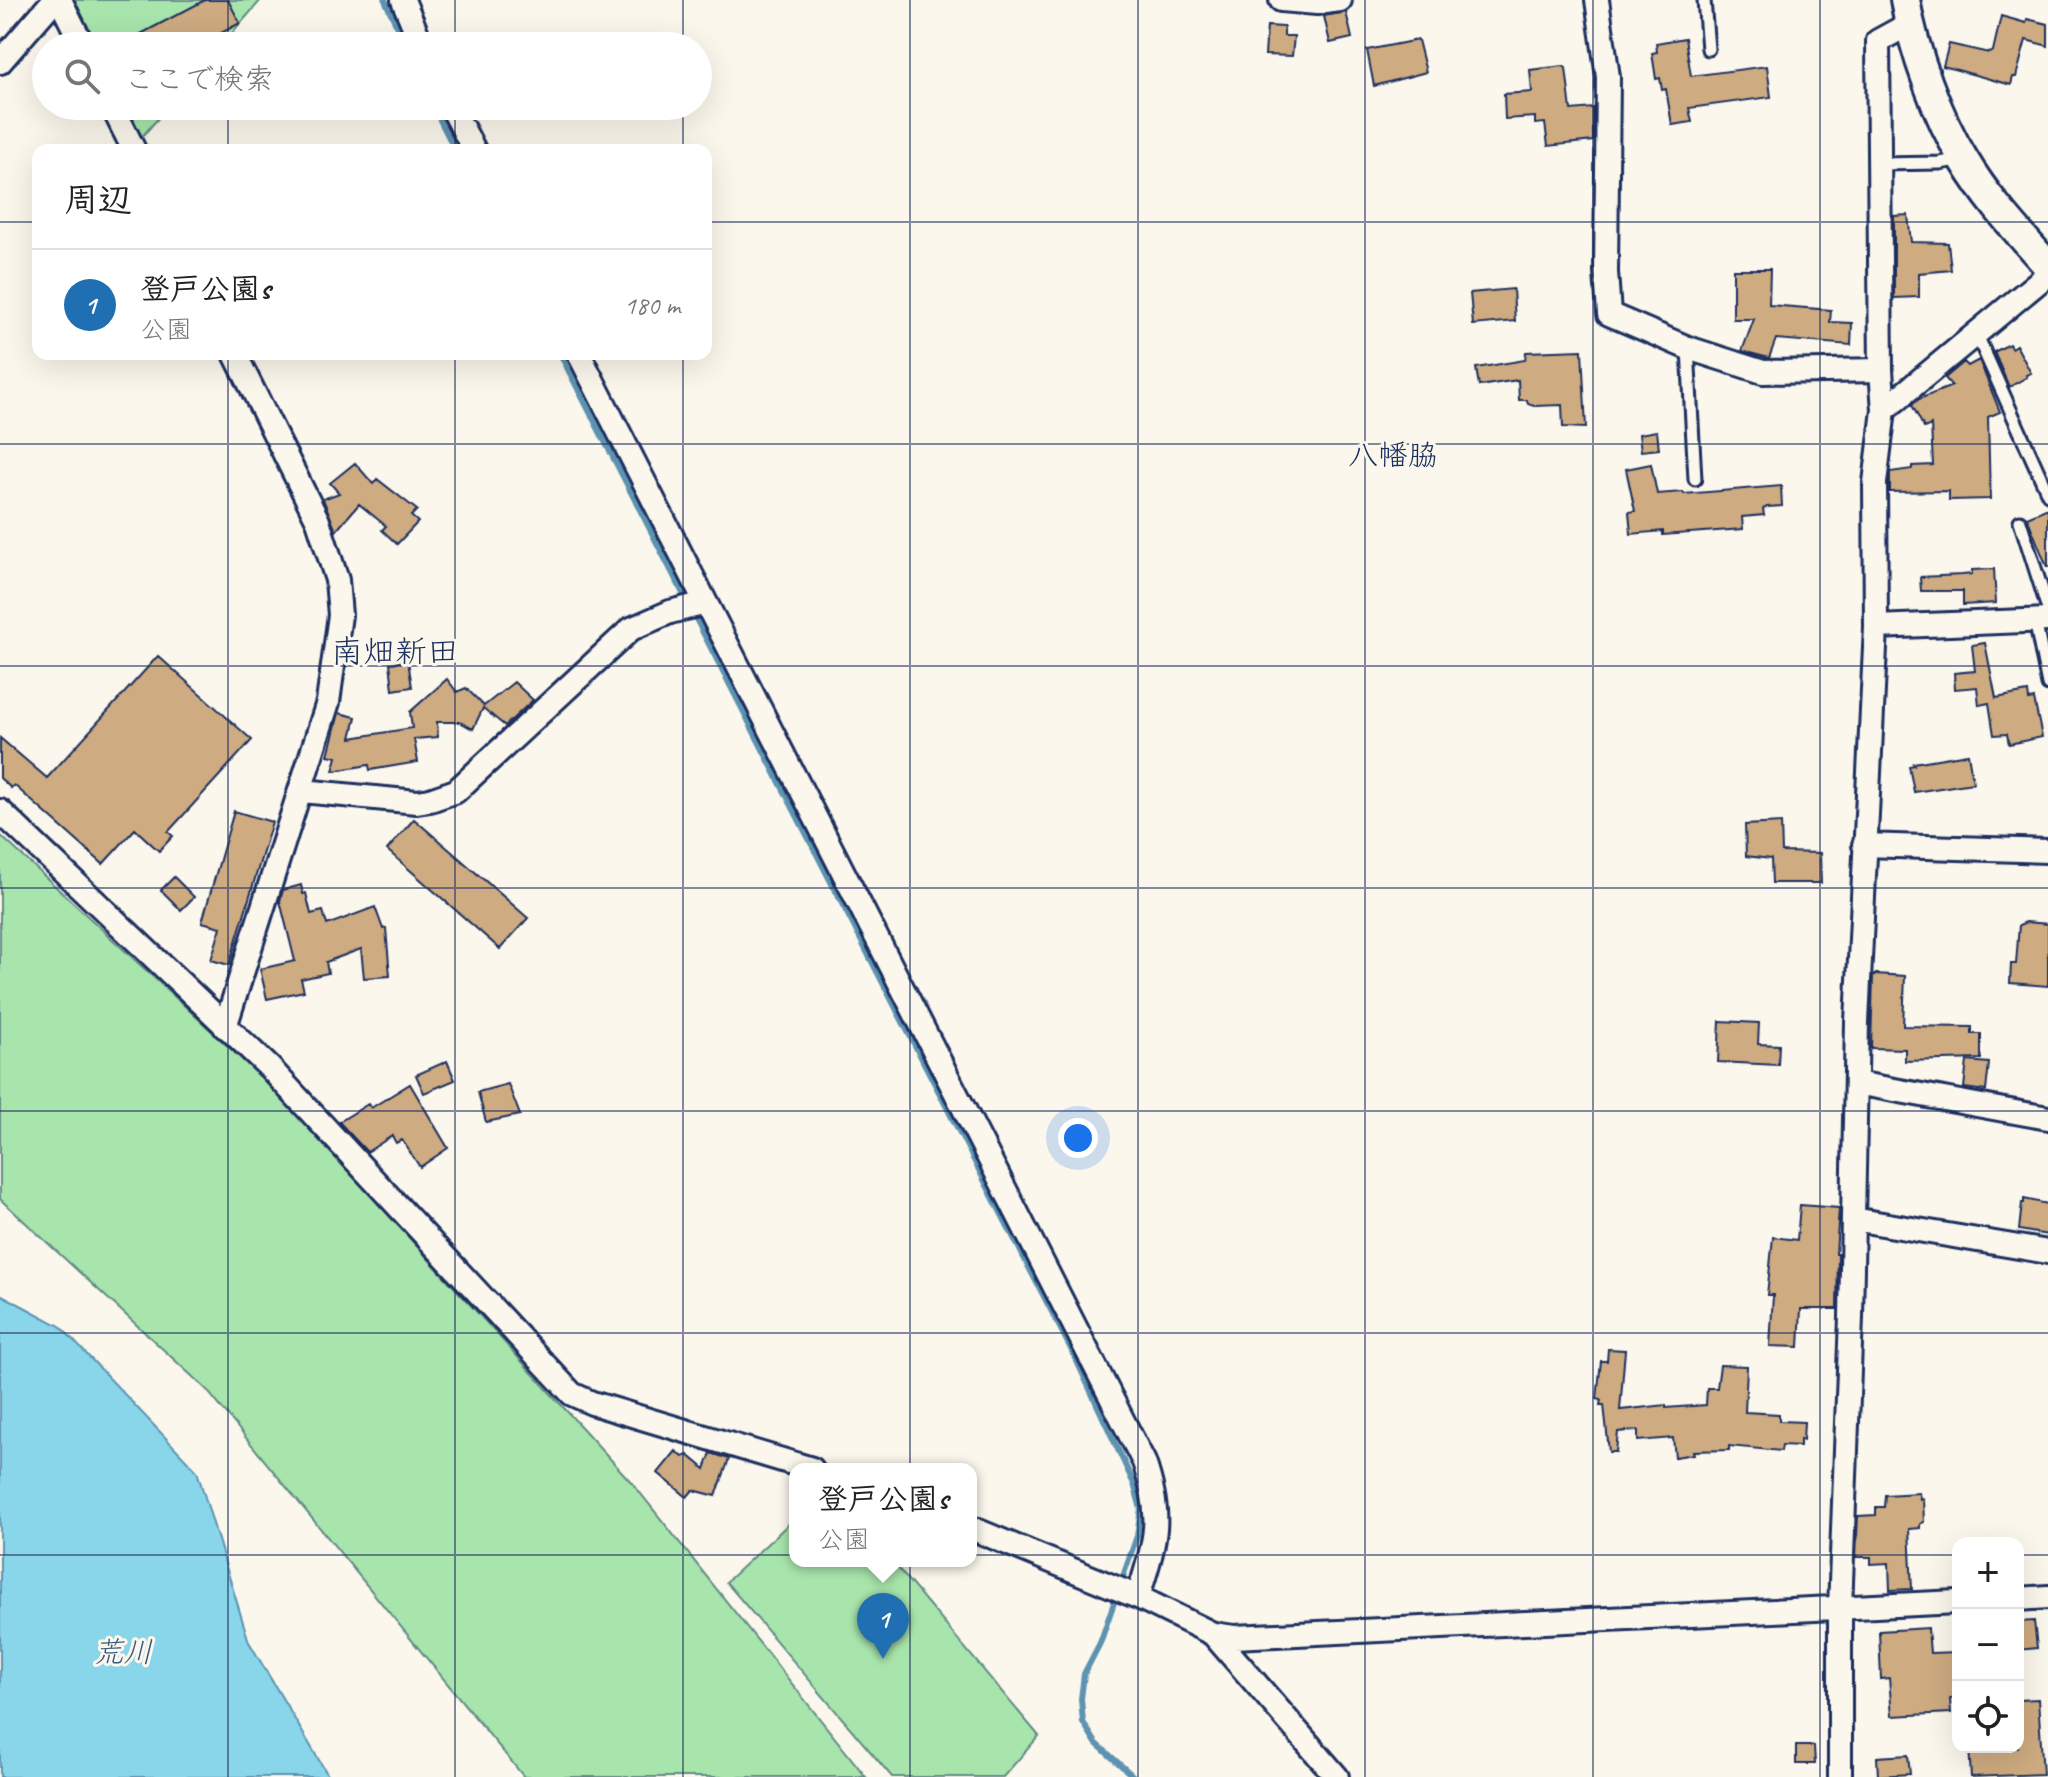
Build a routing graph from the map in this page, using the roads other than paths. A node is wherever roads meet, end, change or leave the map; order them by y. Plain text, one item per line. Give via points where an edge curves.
1 (57, 0) edge
2 (403, 0) edge
3 (1281, 0) edge
4 (1340, 0) edge
5 (1597, 0) edge
6 (1704, 0) edge
7 (1907, 12) edge
8 (75, 32) edge
9 (416, 32) edge
10 (1708, 49) dead end
11 (0, 62) edge
12 (119, 120) edge
13 (458, 120) edge
14 (131, 144) edge
15 (471, 144) edge
16 (1963, 159) junction
17 (1879, 164) junction
18 (2048, 266) edge
19 (2048, 274) edge
20 (1976, 333) junction
21 (1688, 348) junction
22 (238, 360) edge
23 (582, 360) edge
24 (1881, 370) junction
25 (1884, 410) junction
26 (1695, 479) dead end
27 (2048, 494) edge
28 (2020, 521) dead end
29 (700, 604) junction
30 (2044, 617) edge
31 (1876, 627) junction
32 (2048, 685) edge
33 (302, 791) junction
34 (0, 811) edge
35 (1864, 845) junction
36 (2048, 851) edge
37 (225, 1027) junction
38 (1856, 1083) junction
39 (2048, 1118) edge
40 (1853, 1219) junction
41 (2048, 1252) edge
42 (792, 1463) edge
43 (977, 1530) edge
44 (1138, 1597) junction
45 (2048, 1597) edge
46 (2024, 1599) edge
47 (1952, 1602) edge
48 (1840, 1609) junction
49 (1213, 1634) junction
50 (1337, 1777) edge
51 (1840, 1777) edge

1 - 8 street
1 - 11 street
2 - 9 street
3 - 4 street
5 - 21 street via 1608,77 1607,310
6 - 10 lane
7 - 16 street
7 - 17 street via 1878,41
12 - 14 street
13 - 15 street
16 - 17 lane
16 - 18 street
17 - 24 street
19 - 20 street
20 - 25 street
20 - 27 lane
21 - 24 street via 1763,372
21 - 26 lane
22 - 33 street via 307,495 340,592 328,702
23 - 29 street
24 - 25 street
25 - 31 street via 1875,483
28 - 30 lane
29 - 33 street via 631,629 456,791 417,802
29 - 44 street via 1144,1462 1157,1512 1156,1540
30 - 31 street
30 - 32 lane
31 - 35 street
33 - 37 street
34 - 37 street
35 - 36 street
35 - 38 street
37 - 42 street via 270,1068 572,1394
38 - 39 street
38 - 40 street
40 - 41 street
40 - 48 street
43 - 44 street
44 - 49 street
45 - 46 street
47 - 48 street
48 - 49 street
48 - 51 street
49 - 50 street

